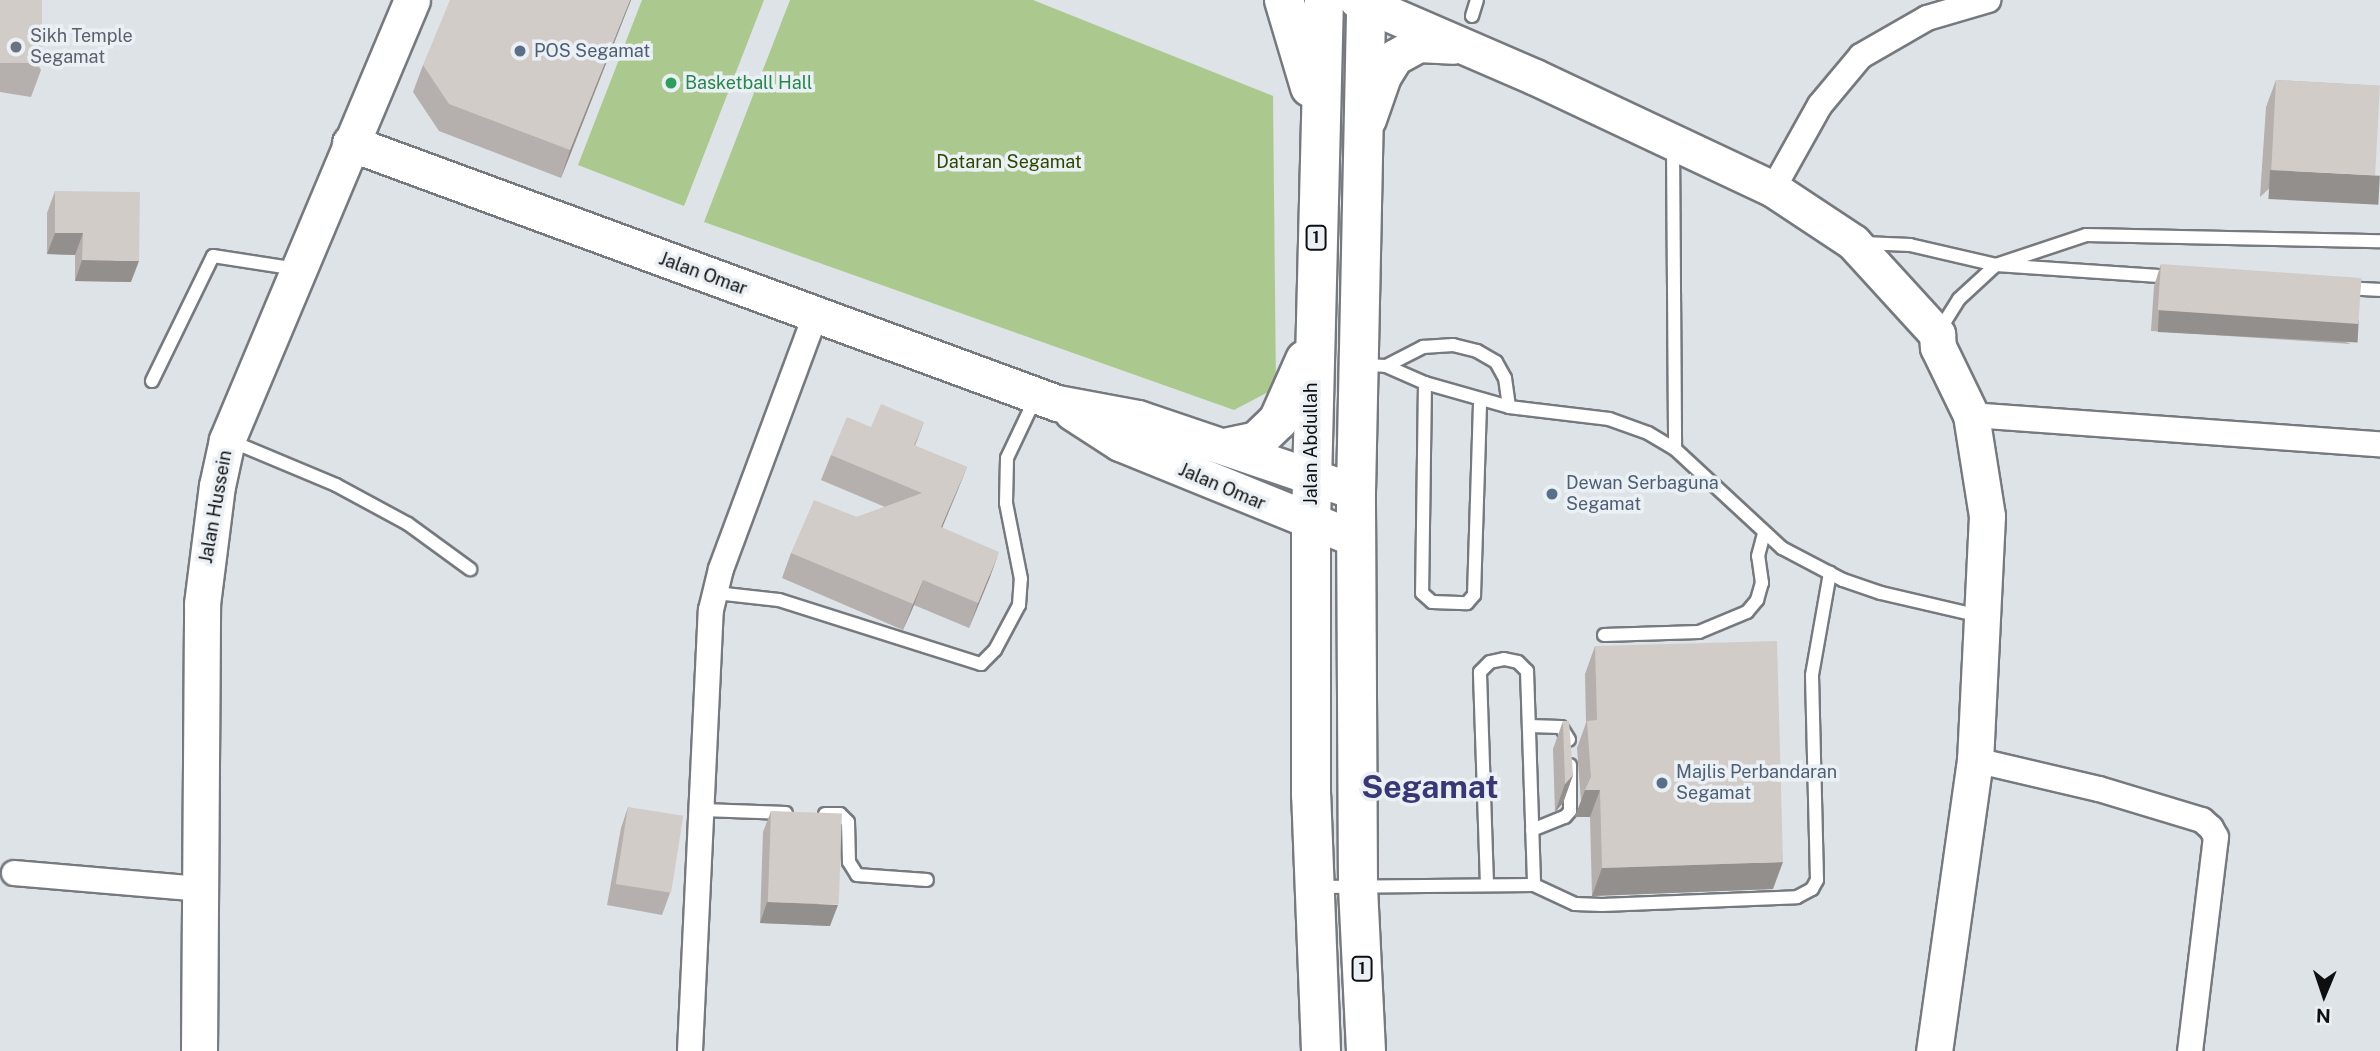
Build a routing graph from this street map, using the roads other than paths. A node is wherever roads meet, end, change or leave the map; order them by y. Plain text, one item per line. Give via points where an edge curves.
1 (412, 0) edge
2 (1283, 0) edge
3 (1324, 0) edge
4 (1477, 0) edge
5 (1988, 0) edge
6 (1363, 1) edge
7 (1471, 32) junction
8 (1363, 139) junction
9 (1673, 140) junction
10 (1320, 141) junction
11 (350, 143) junction
12 (1773, 189) junction
13 (2380, 241) edge
14 (1853, 242) junction
15 (1996, 265) junction
16 (298, 270) junction
17 (2194, 278) edge
18 (2325, 287) edge
19 (2380, 290) edge
20 (815, 316) junction
21 (1937, 334) junction
22 (1312, 339) junction
23 (1372, 365) junction
24 (152, 381) dead end
25 (1425, 383) junction
26 (1047, 399) junction
27 (1480, 400) junction
28 (1509, 407) junction
29 (1971, 415) junction
30 (227, 440) junction
31 (2380, 444) edge
32 (1229, 447) junction
33 (1675, 449) junction
34 (1311, 476) junction
35 (1356, 492) junction
36 (1311, 523) junction
37 (1764, 533) junction
38 (1356, 538) junction
39 (470, 569) dead end
40 (1830, 573) junction
41 (716, 593) junction
42 (1985, 617) junction
43 (1604, 635) dead end
44 (1529, 726) junction
45 (1975, 760) junction
46 (702, 810) junction
47 (799, 813) edge
48 (813, 814) edge
49 (1532, 830) junction
50 (14, 873) dead end
51 (927, 880) dead end
52 (1487, 885) junction
53 (1534, 885) junction
54 (1314, 887) junction
55 (1358, 887) junction
56 (199, 889) junction
57 (199, 1051) edge
58 (690, 1051) edge
59 (1321, 1051) edge
60 (1366, 1051) edge
61 (1934, 1051) edge
62 (2190, 1051) edge

1 - 11 street, Jalan Hussein
2 - 10 highway via 1307,71
3 - 10 highway, Jalan Abdullah / 1
4 - 7 lane
5 - 12 street via 1927,18 1861,56 1819,105
6 - 7 street
6 - 8 highway, 1
7 - 8 street via 1418,44 1395,57 1383,76
7 - 9 street
8 - 23 highway, 1
9 - 12 street
9 - 33 lane
10 - 22 highway, Jalan Abdullah / 1
11 - 16 street, Jalan Hussein
11 - 20 street, Jalan Omar
12 - 14 street
13 - 15 lane via 2086,235
14 - 15 lane via 1910,245
14 - 21 street
15 - 17 lane
15 - 21 lane via 1959,299
16 - 24 lane via 213,256
16 - 30 street, Jalan Hussein
18 - 19 lane
20 - 26 street, Jalan Omar
20 - 41 street
21 - 29 street via 1938,347
22 - 32 highway via 1278,421 1257,441
22 - 34 highway, Jalan Abdullah / 1
23 - 25 lane
23 - 28 lane via 1423,346 1453,345 1477,351 1496,362 1505,378
23 - 35 highway, 1
25 - 27 lane
25 - 27 lane via 1422,593 1432,602 1467,603 1474,595
26 - 32 street, Jalan Omar via 1138,418
26 - 36 street, Jalan Omar via 1120,443
26 - 41 lane via 1007,458 1006,503 1019,566 1019,605 995,650 981,664 779,600
27 - 28 lane
28 - 33 lane via 1609,419
29 - 31 street
29 - 42 street via 1987,516
30 - 39 lane via 336,485 408,524
30 - 56 street, Jalan Hussein via 202,604
32 - 34 street, Jalan Omar
33 - 37 lane
34 - 35 street, Jalan Omar
34 - 36 highway, Jalan Abdullah / 1
35 - 38 highway, 1
36 - 38 street, Jalan Omar
36 - 54 highway, Jalan Abdullah / 1
37 - 40 lane
37 - 43 lane via 1758,556 1762,583 1747,612 1699,632
38 - 55 highway, 1
40 - 42 lane via 1881,593
40 - 53 lane via 1812,675 1818,880 1812,889 1797,897 1602,905 1575,904
41 - 46 street via 706,653
42 - 45 street
44 - 49 lane
44 - 49 lane via 1555,725 1567,731 1572,805 1565,817
44 - 52 lane via 1527,671 1518,662 1490,662 1480,672
45 - 61 street
45 - 62 street via 2099,789 2202,820 2211,828 2216,837
46 - 47 lane
46 - 58 street
48 - 51 lane via 840,814 848,822 849,862 857,875
49 - 53 lane
50 - 56 street
52 - 53 lane
52 - 55 lane
54 - 55 lane
54 - 59 highway, 1
55 - 60 highway, 1
56 - 57 street, Jalan Hussein

